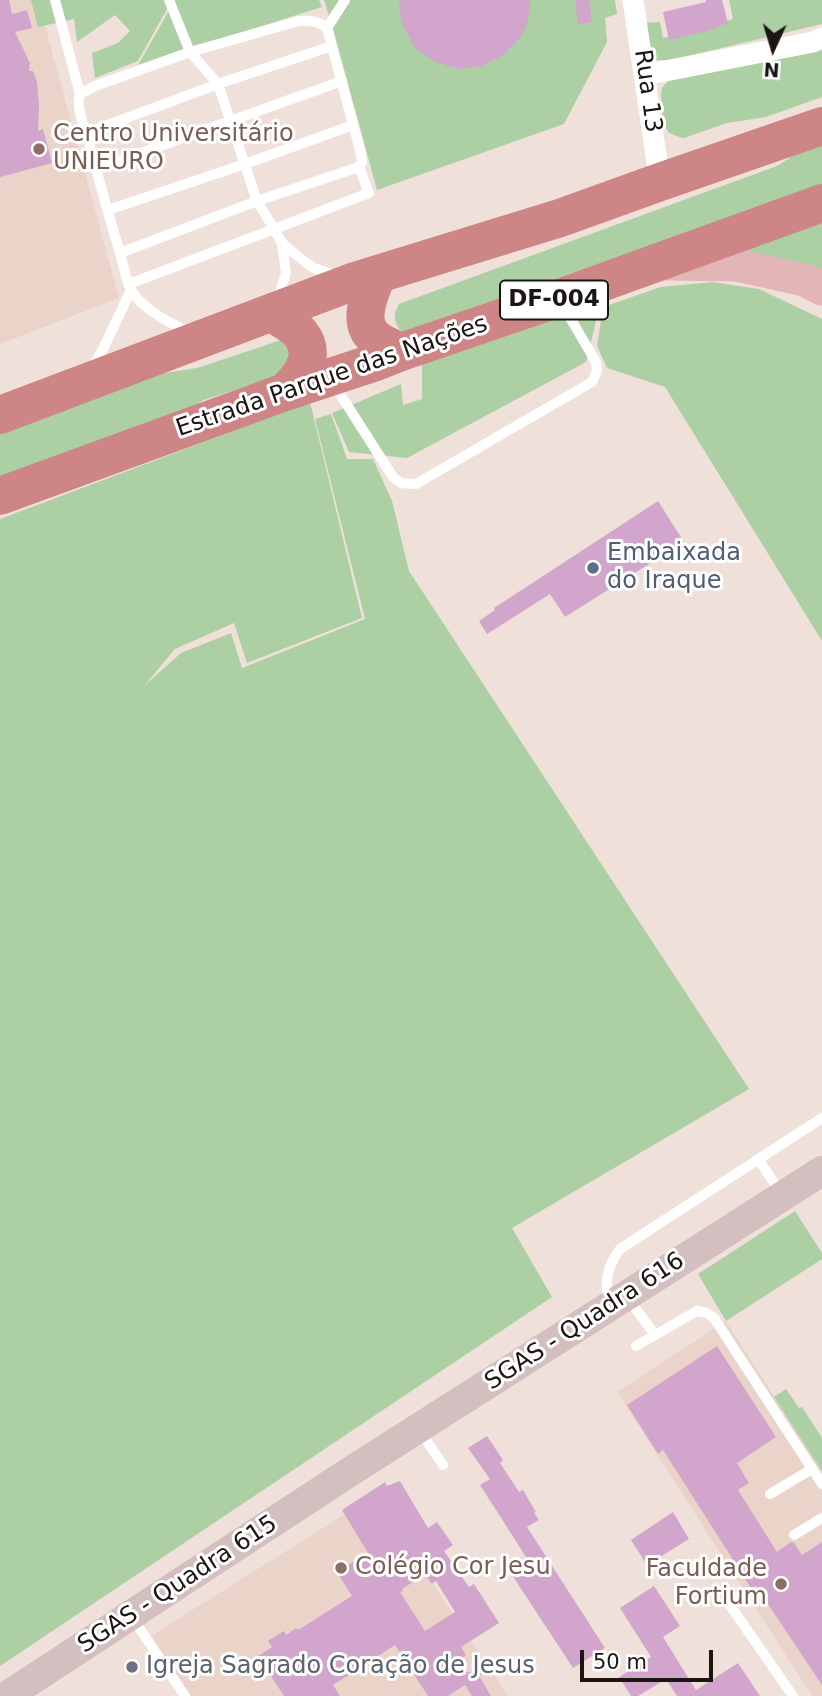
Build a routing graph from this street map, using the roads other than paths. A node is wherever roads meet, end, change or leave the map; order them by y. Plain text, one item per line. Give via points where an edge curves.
1 (55, 0) edge
2 (169, 0) edge
3 (345, 0) edge
4 (633, 0) edge
5 (327, 28) junction
6 (822, 38) edge
7 (332, 46) junction
8 (190, 52) junction
9 (645, 75) junction
10 (341, 81) junction
11 (218, 84) junction
12 (80, 94) junction
13 (231, 122) junction
14 (354, 125) junction
15 (822, 126) edge
16 (86, 133) junction
17 (245, 164) junction
18 (359, 167) junction
19 (96, 169) junction
20 (660, 181) junction
21 (257, 201) junction
22 (822, 203) edge
23 (108, 210) junction
24 (274, 229) junction
25 (282, 243) junction
26 (120, 253) junction
27 (656, 263) junction
28 (365, 278) junction
29 (130, 287) junction
30 (822, 289) edge
31 (559, 298) junction
32 (272, 313) junction
33 (204, 339) junction
34 (401, 352) junction
35 (330, 377) junction
36 (80, 385) junction
37 (285, 392) junction
38 (0, 415) edge
39 (0, 496) edge
40 (822, 1118) edge
41 (758, 1159) junction
42 (821, 1175) edge
43 (783, 1195) junction
44 (617, 1301) junction
45 (655, 1335) junction
46 (636, 1346) dead end
47 (418, 1429) junction
48 (443, 1465) dead end
49 (812, 1469) junction
50 (348, 1473) joint
51 (822, 1483) edge
52 (770, 1494) dead end
53 (822, 1518) edge
54 (794, 1535) dead end
55 (727, 1601) dead end
56 (131, 1616) junction
57 (7, 1696) edge
58 (185, 1696) edge
59 (793, 1696) edge

1 - 12 lane
2 - 8 lane
3 - 5 lane
4 - 9 street, Rua 13
5 - 7 lane
5 - 8 lane via 320,22 299,21
6 - 9 street
7 - 10 lane
7 - 11 lane
8 - 11 lane
8 - 12 lane
9 - 20 street, Rua 13
10 - 13 lane
10 - 14 lane
11 - 13 lane
11 - 16 lane
12 - 16 lane
13 - 17 lane
13 - 19 lane
14 - 17 lane
14 - 18 lane via 362,162
15 - 20 highway
16 - 19 lane
17 - 21 lane
17 - 23 lane
18 - 21 lane
18 - 24 lane via 369,192
19 - 23 lane
20 - 28 highway via 560,218
21 - 24 lane
21 - 26 lane
22 - 27 highway, Estrada Parque das Nações / DF-004
23 - 26 lane
24 - 25 lane
24 - 29 lane
25 - 28 lane via 314,268
25 - 32 lane via 286,273
26 - 29 lane
27 - 30 main road via 736,265 804,280
27 - 31 highway, Estrada Parque das Nações / DF-004
28 - 32 highway
28 - 34 highway via 368,327 378,341
29 - 33 lane via 156,315
29 - 36 lane via 103,349
31 - 34 highway, Estrada Parque das Nações / DF-004
31 - 35 lane via 596,362 592,382 416,484 393,477
32 - 33 highway
32 - 37 highway via 300,333 307,347 308,362
33 - 36 highway
34 - 35 highway, Estrada Parque das Nações / DF-004
35 - 37 highway, Estrada Parque das Nações / DF-004
36 - 38 highway
37 - 39 highway, Estrada Parque das Nações / DF-004
40 - 41 lane
41 - 43 lane
41 - 44 lane via 620,1249 610,1262 605,1283
42 - 43 street, SGAS - Quadra 616
43 - 44 street, SGAS - Quadra 616
44 - 45 lane
44 - 47 street, SGAS - Quadra 616
45 - 46 lane
45 - 49 lane via 697,1311 713,1318
47 - 48 lane
47 - 50 street, SGAS - Quadra 616
49 - 51 lane
49 - 52 lane
50 - 56 street, SGAS - Quadra 615
53 - 54 lane
55 - 59 lane
56 - 57 street, SGAS - Quadra 615
56 - 58 lane

